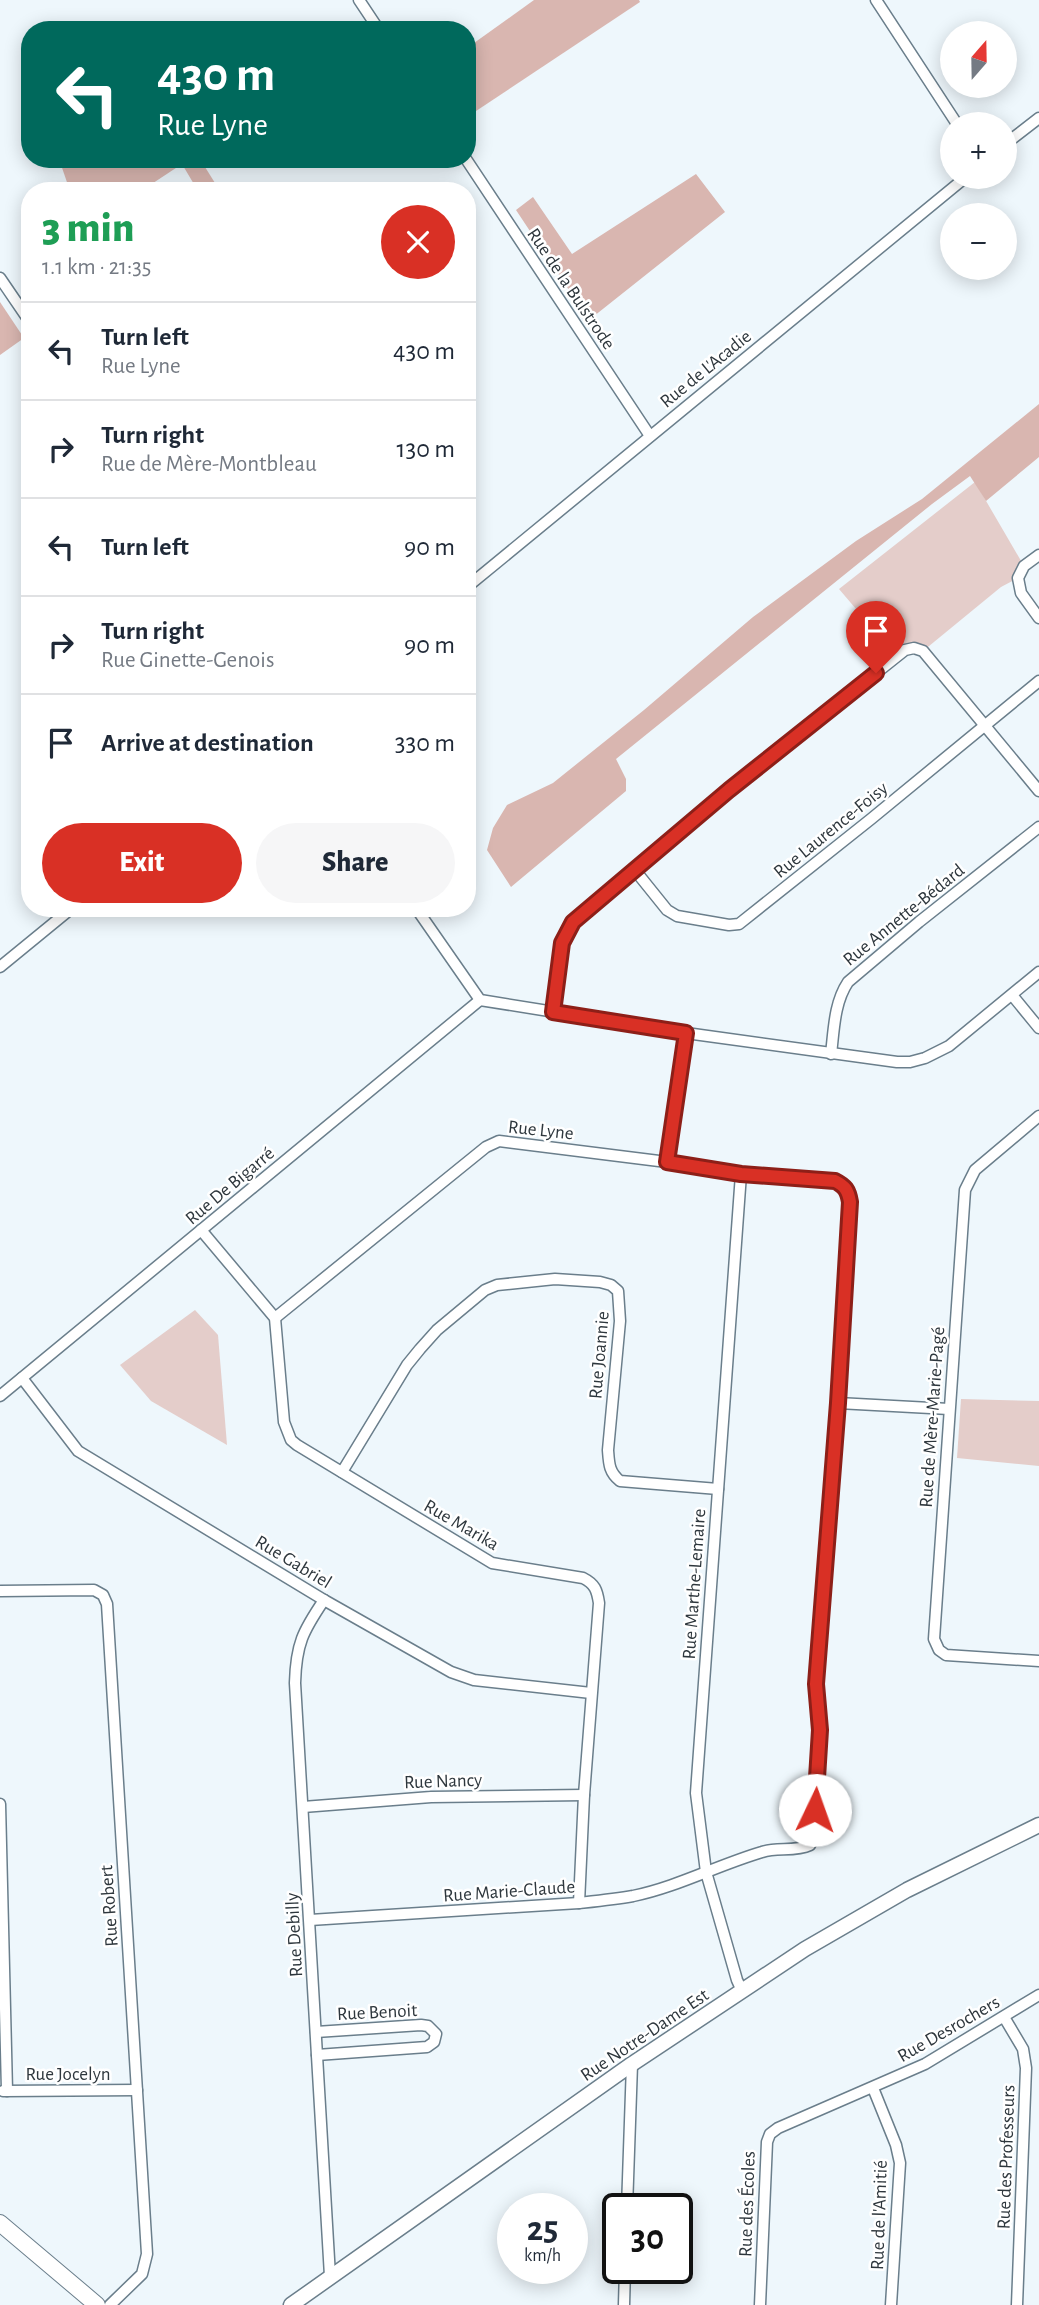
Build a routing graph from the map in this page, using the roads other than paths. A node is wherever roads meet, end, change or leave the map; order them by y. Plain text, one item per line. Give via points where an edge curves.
1 (359, 0) edge
2 (876, 0) edge
3 (373, 21) edge
4 (949, 112) edge
5 (1039, 118) edge
6 (1017, 135) edge
7 (472, 168) edge
8 (951, 189) edge
9 (0, 278) edge
10 (21, 310) edge
11 (650, 436) junction
12 (1039, 555) edge
13 (476, 580) edge
14 (1039, 618) edge
15 (1039, 681) edge
16 (985, 726) junction
17 (1039, 791) edge
18 (1039, 827) edge
19 (635, 869) junction
20 (61, 917) edge
21 (422, 917) edge
22 (0, 967) edge
23 (1039, 972) edge
24 (1012, 995) junction
25 (480, 1000) junction
26 (553, 1012) junction
27 (1039, 1028) edge
28 (686, 1033) junction
29 (831, 1054) junction
30 (1039, 1116) edge
31 (667, 1162) junction
32 (741, 1174) junction
33 (850, 1202) joint
34 (201, 1230) junction
35 (275, 1318) junction
36 (22, 1378) junction
37 (0, 1396) edge
38 (838, 1403) junction
39 (949, 1409) junction
40 (342, 1472) junction
41 (718, 1489) junction
42 (0, 1591) edge
43 (324, 1600) junction
44 (1039, 1661) edge
45 (591, 1693) junction
46 (584, 1795) junction
47 (0, 1804) edge
48 (303, 1807) junction
49 (1039, 1825) edge
50 (706, 1872) junction
51 (579, 1903) junction
52 (310, 1920) junction
53 (742, 1991) junction
54 (1039, 1995) edge
55 (1004, 2017) junction
56 (316, 2032) junction
57 (317, 2055) junction
58 (632, 2064) junction
59 (873, 2088) junction
60 (137, 2090) junction
61 (3, 2091) edge
62 (628, 2193) edge
63 (0, 2223) edge
64 (330, 2276) junction
65 (625, 2284) edge
66 (97, 2305) edge
67 (110, 2305) edge
68 (291, 2305) edge
69 (624, 2305) edge
70 (760, 2305) edge
71 (891, 2305) edge
72 (1017, 2305) edge

1 - 3 street
2 - 4 street
5 - 6 street
7 - 11 street, Rue de la Bulstrode
8 - 11 street, Rue de L'Acadie
9 - 10 street
11 - 13 street, Rue de L'Acadie
12 - 14 street via 1024,566 1018,578 1021,593
15 - 16 street, Rue Laurence-Foisy
16 - 17 street
16 - 19 street, Rue Laurence-Foisy via 738,924 677,916
16 - 19 street via 923,651 905,650
18 - 29 street, Rue Annette-Bédard via 848,982 837,1007
19 - 26 street via 566,932
20 - 22 street
21 - 25 street
23 - 24 street
24 - 27 street
24 - 29 street via 949,1046 925,1058 897,1062
25 - 26 street
25 - 34 street, Rue De Bigarré
26 - 28 street
28 - 29 street
28 - 31 street
30 - 39 street, Rue de Mère-Marie-Pagé via 968,1180
31 - 32 street, Rue Lyne
31 - 35 street, Rue Lyne via 499,1141
32 - 33 street, Rue Lyne via 835,1181 845,1186
32 - 41 street, Rue Marthe-Lemaire
33 - 38 street, Rue Marie-Claude
34 - 35 street
34 - 36 street, Rue De Bigarré
35 - 40 street, Rue Marika via 286,1431 297,1445
36 - 37 street, Rue De Bigarré
36 - 43 street, Rue Gabriel via 78,1451
38 - 39 street
38 - 50 street, Rue Marie-Claude via 816,1684 820,1730 814,1837 802,1848 763,1851
39 - 44 street, Rue de Mère-Marie-Pagé via 934,1639 946,1655
40 - 41 street, Rue Joannie via 407,1366 437,1330 485,1290 555,1279 611,1284 618,1291 620,1321 608,1450 613,1475 620,1481
40 - 45 street, Rue Marika via 492,1563 593,1583 599,1603
41 - 50 street, Rue Marthe-Lemaire via 696,1793
42 - 60 street, Rue Robert via 94,1590 107,1604
43 - 45 street, Rue Gabriel via 460,1676
43 - 48 street, Rue Debilly via 303,1633 296,1657
45 - 46 street, Rue Marika
46 - 48 street, Rue Nancy via 431,1797
46 - 51 street, Rue Marika
47 - 61 street
48 - 52 street, Rue Debilly
49 - 53 street, Rue Notre-Dame Est via 869,1911
50 - 51 street, Rue Marie-Claude via 634,1896
50 - 53 street, Rue Marthe-Lemaire
51 - 52 street, Rue Marie-Claude
52 - 56 street, Rue Debilly
53 - 58 street, Rue Notre-Dame Est
54 - 55 street, Rue Desrochers
55 - 59 street, Rue Desrochers via 925,2064
55 - 72 street, Rue des Professeurs via 1023,2049 1026,2068
56 - 57 street, Rue Debilly
56 - 57 street, Rue Benoit via 421,2025 436,2034 427,2047
57 - 64 street, Rue Debilly
58 - 62 street
58 - 64 street, Rue Notre-Dame Est
59 - 70 street, Rue des Écoles via 770,2134
59 - 71 street, Rue de l'Amitié via 901,2163
60 - 61 street, Rue Jocelyn
60 - 67 street, Rue Robert via 147,2254 142,2274
63 - 66 main road
64 - 68 street, Rue Notre-Dame Est
65 - 69 street

